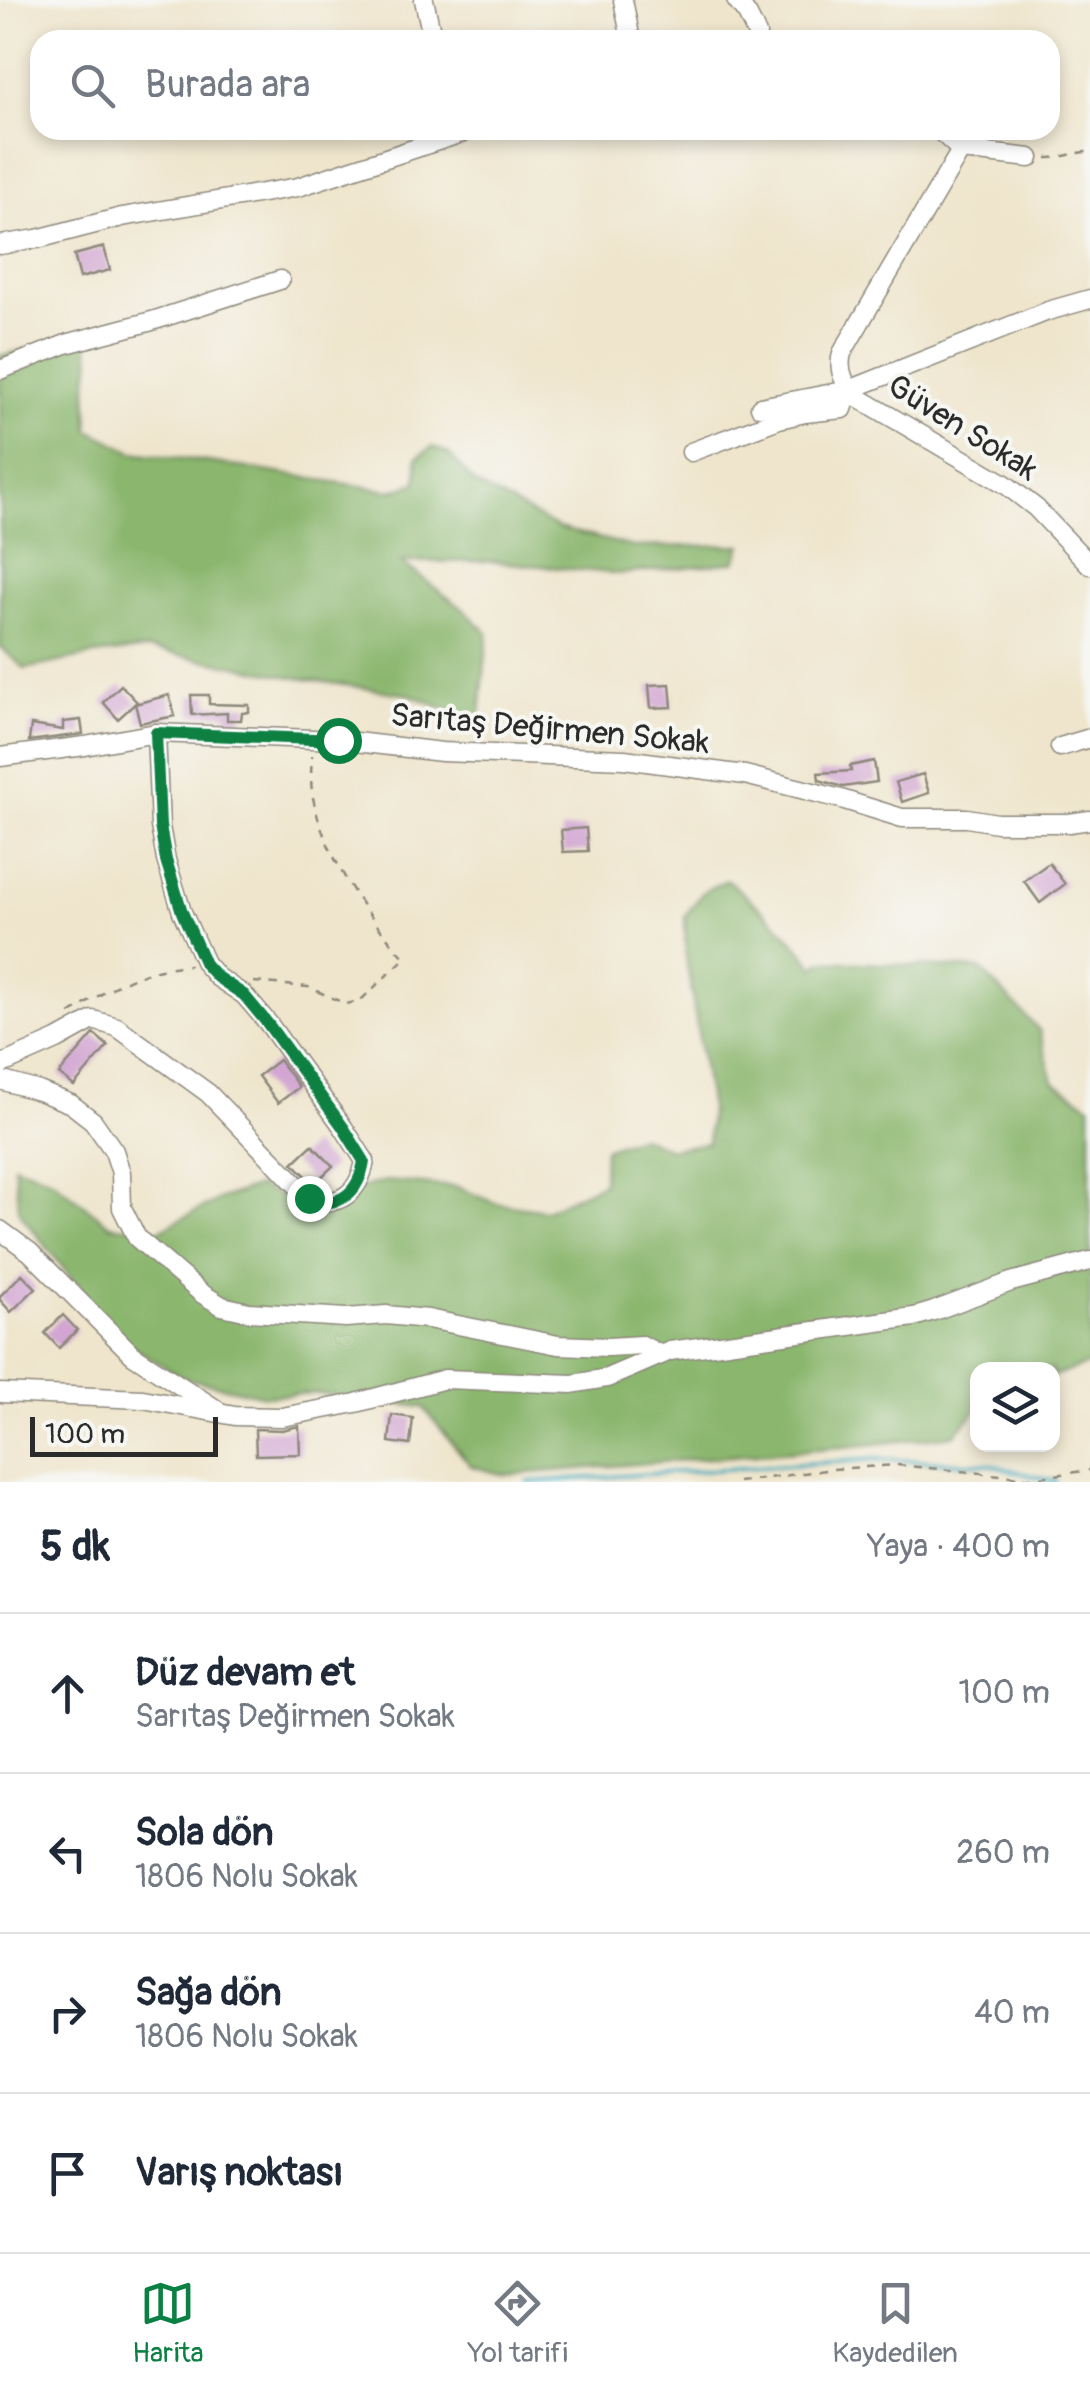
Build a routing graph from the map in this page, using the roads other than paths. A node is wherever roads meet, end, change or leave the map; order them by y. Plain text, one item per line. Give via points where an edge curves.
1 (424, 0) edge
2 (736, 0) edge
3 (628, 3) edge
4 (432, 30) edge
5 (630, 30) edge
6 (755, 30) edge
7 (440, 140) edge
8 (950, 140) edge
9 (962, 150) junction
10 (1030, 158) road end
11 (0, 244) edge
12 (280, 280) dead end
13 (1090, 298) edge
14 (0, 370) edge
15 (850, 390) junction
16 (760, 407) dead end
17 (691, 452) dead end
18 (1090, 565) edge
19 (156, 733) junction
20 (1090, 738) edge
21 (1060, 746) dead end
22 (0, 757) edge
23 (1090, 820) edge
24 (0, 1065) edge
25 (0, 1080) edge
26 (0, 1230) edge
27 (1090, 1261) edge
28 (660, 1355) junction
29 (4, 1390) edge
30 (225, 1415) junction

1 - 4 street
2 - 6 street
3 - 5 street
7 - 11 street via 298,187
8 - 9 street
9 - 10 street
9 - 15 street, Güven Sokak via 842,353 839,365
12 - 14 street
13 - 15 street
15 - 16 street
15 - 17 street via 843,409 779,420
15 - 18 street, Güven Sokak via 1005,484
19 - 22 street, Sarıtaş Değirmen Sokak
19 - 23 street, Sarıtaş Değirmen Sokak via 624,759 745,774 902,818
19 - 24 street via 166,860 205,964 268,1024 343,1127 364,1161 362,1176 340,1199 324,1204 309,1198 208,1093 118,1027 93,1020
20 - 21 street
25 - 28 street via 71,1104 93,1121 114,1151 122,1208 136,1238 222,1306 346,1318 400,1316 558,1345 642,1345
26 - 30 street via 132,1355
27 - 28 street via 914,1316
28 - 30 street via 589,1382 446,1378 282,1417
29 - 30 street via 143,1399

